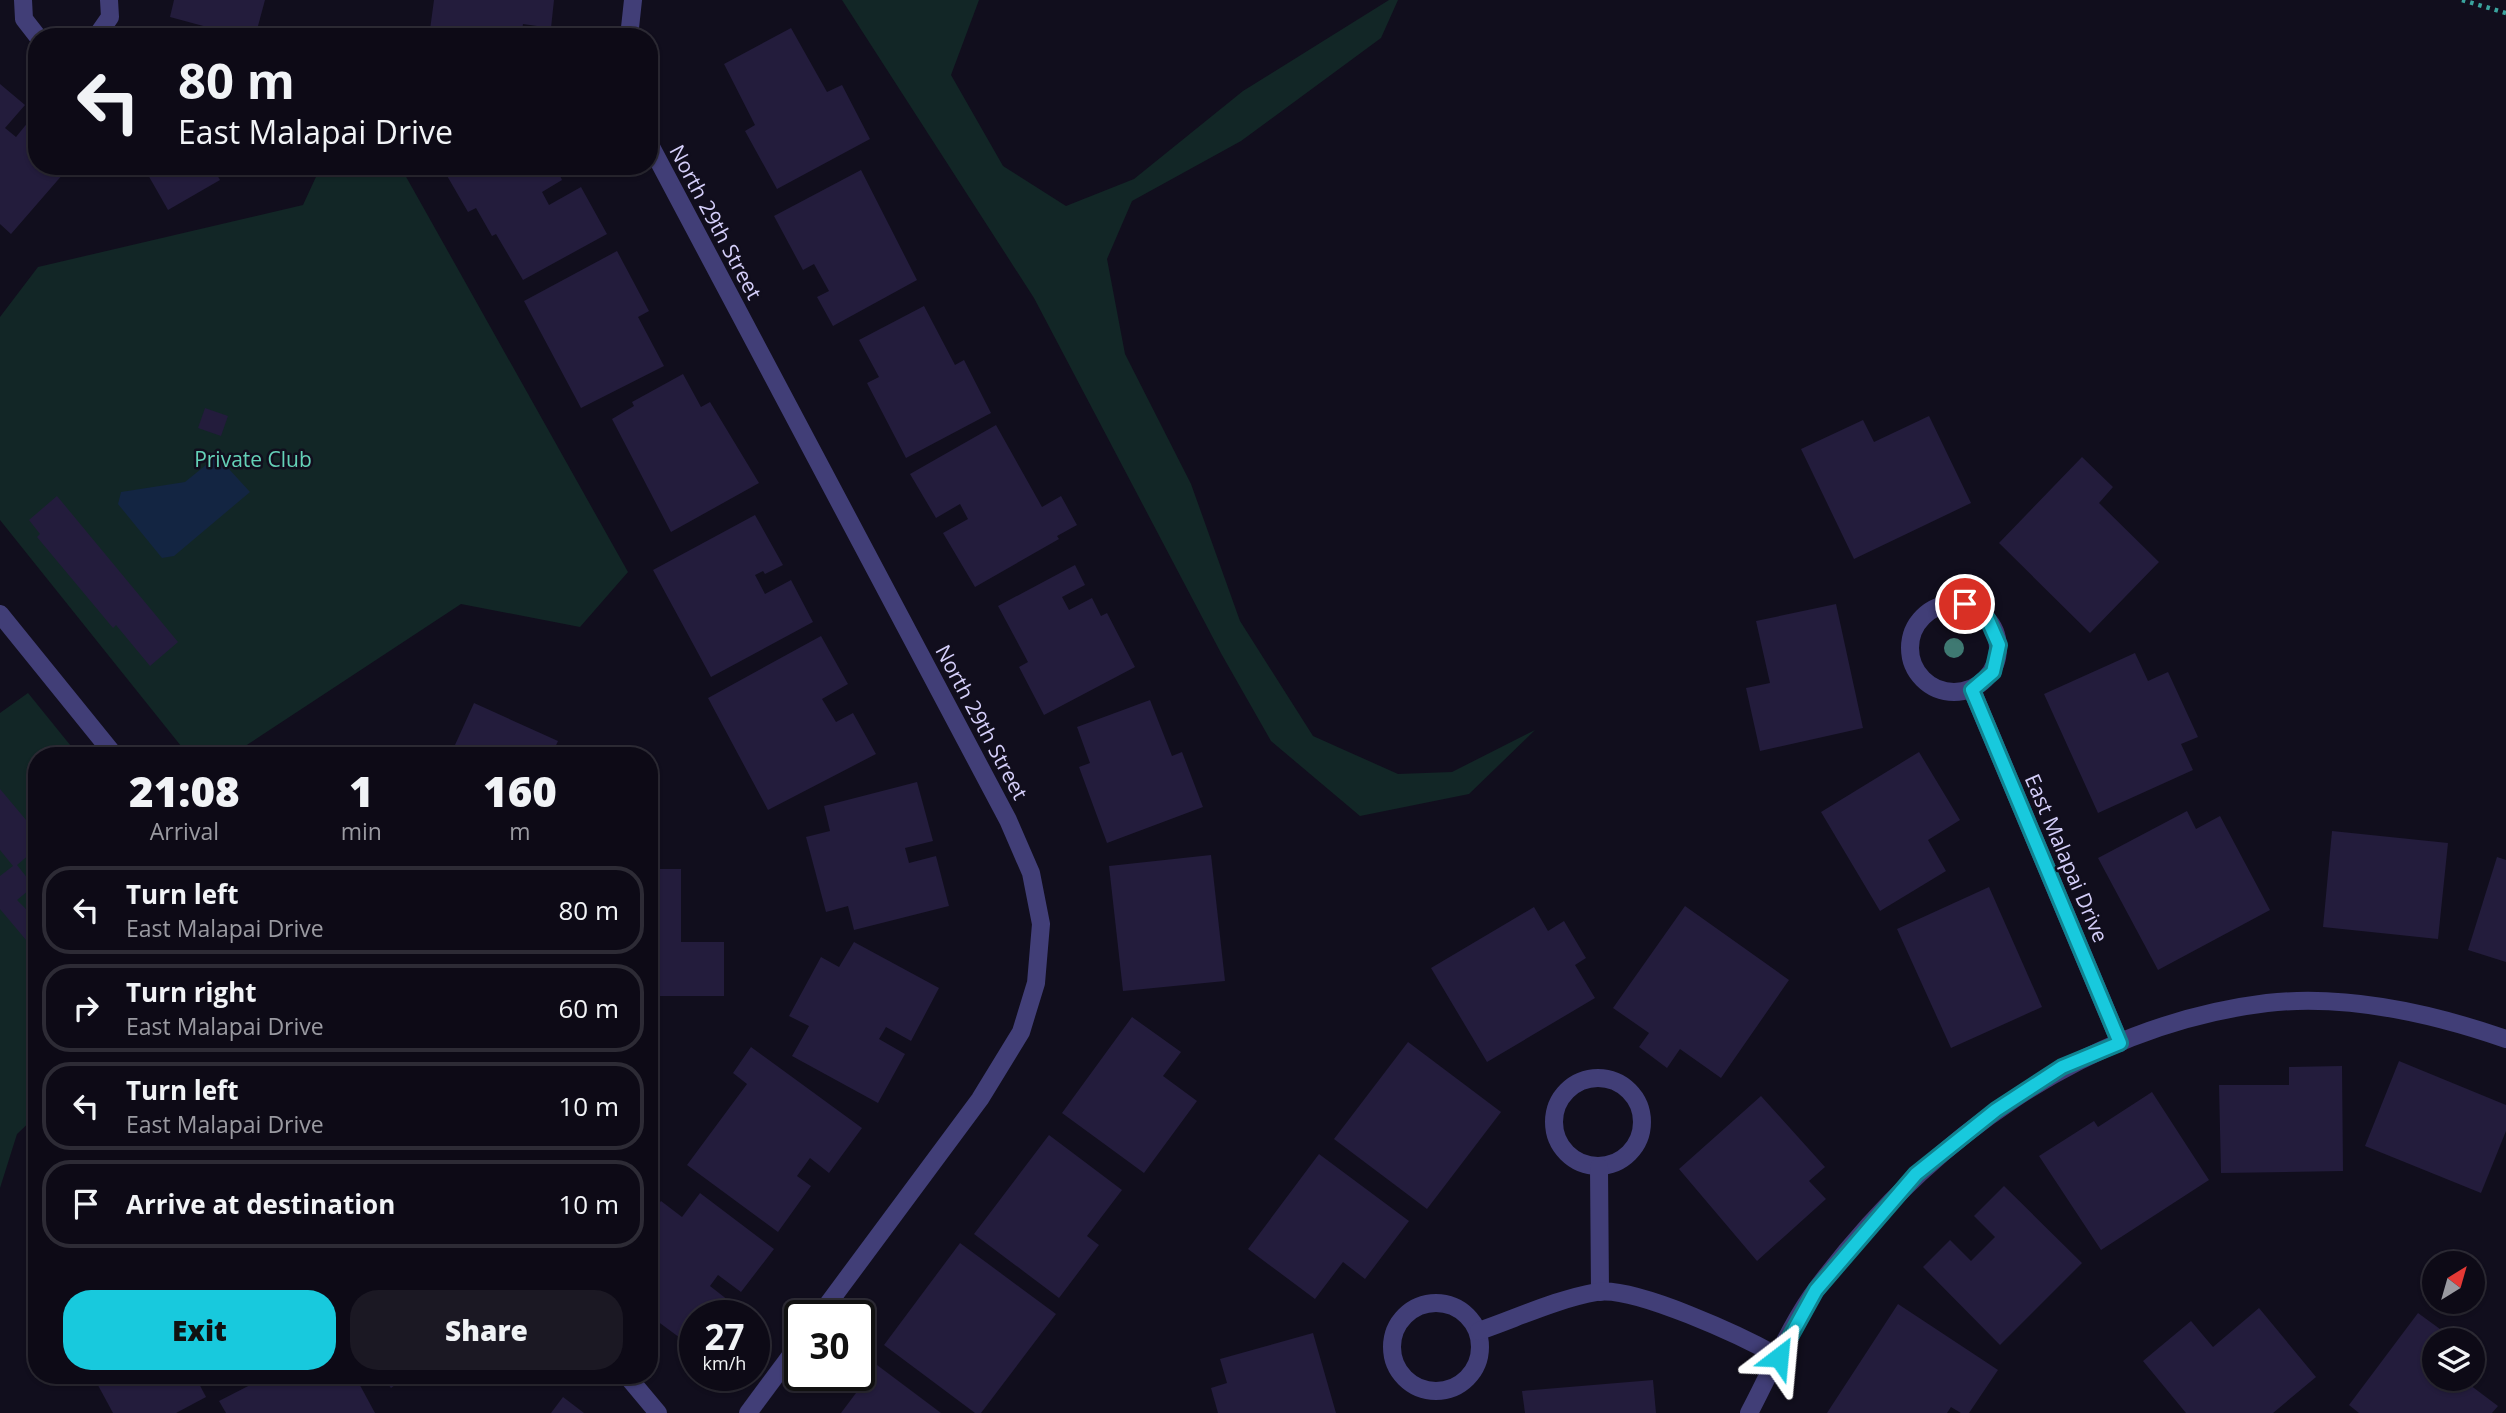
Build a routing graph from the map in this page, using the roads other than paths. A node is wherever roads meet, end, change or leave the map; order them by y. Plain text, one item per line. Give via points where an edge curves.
1 (23, 0) edge
2 (109, 0) edge
3 (633, 0) edge
4 (30, 28) edge
5 (102, 28) edge
6 (630, 28) edge
7 (658, 160) edge
8 (0, 614) edge
9 (1972, 690) junction
10 (108, 747) edge
11 (2506, 1039) edge
12 (2120, 1043) junction
13 (1599, 1167) junction
14 (1600, 1292) junction
15 (831, 1300) edge
16 (1479, 1331) junction
17 (1779, 1357) junction
18 (784, 1365) edge
19 (634, 1384) edge
20 (658, 1413) edge
21 (748, 1413) edge
22 (1749, 1413) edge

1 - 4 street via 24,19
2 - 5 street via 110,17
3 - 6 street
7 - 15 street, North 29th Street via 1008,820 1031,873 1041,924 1036,983 1021,1032 980,1099
8 - 10 street
9 - 9 street via 1993,672 1999,645 1988,620 1965,604 1937,606 1916,625 1909,652 1920,677 1944,692
9 - 12 street, East Malapai Drive
11 - 12 street via 2454,1021 2387,1008 2267,1003 2186,1020
12 - 17 street via 2062,1067 1996,1110 1916,1174 1816,1290
13 - 13 street via 1626,1157 1641,1134 1640,1107 1623,1085 1596,1077 1570,1086 1555,1110 1556,1137 1573,1159
13 - 14 street
14 - 16 street
14 - 17 street via 1654,1302 1746,1338
16 - 16 street via 1462,1309 1435,1302 1409,1311 1393,1334 1394,1362 1411,1384 1438,1392 1464,1382 1480,1359
17 - 22 street
18 - 21 street
19 - 20 street

